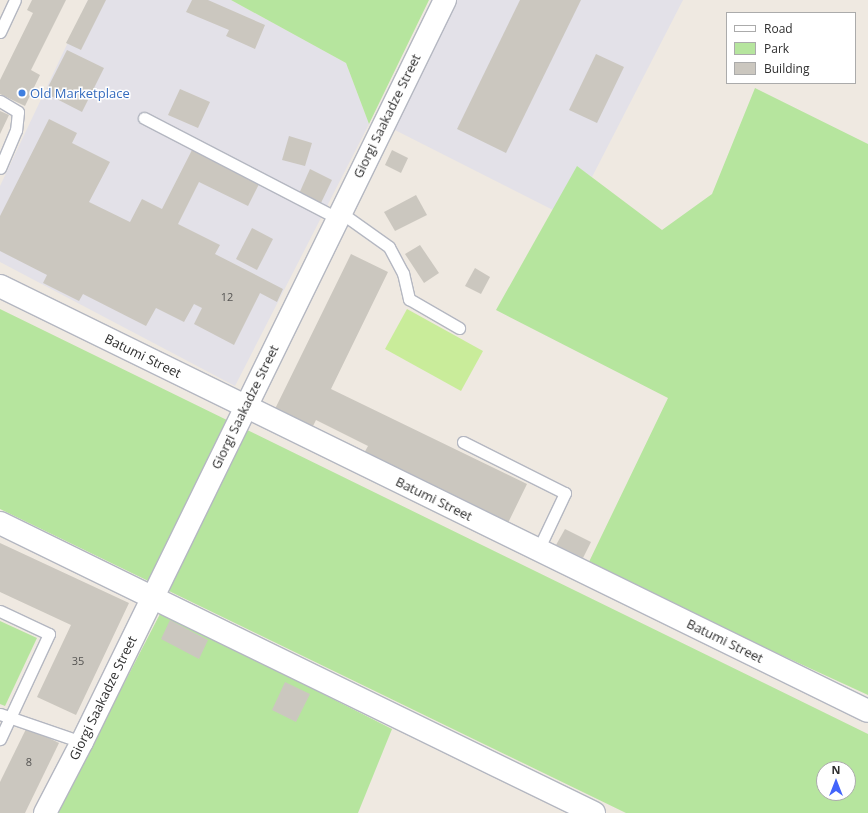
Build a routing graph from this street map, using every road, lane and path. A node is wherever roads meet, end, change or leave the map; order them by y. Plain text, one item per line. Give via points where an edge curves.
1 (15, 0) edge
2 (445, 0) edge
3 (0, 32) edge
4 (0, 101) edge
5 (144, 118) dead end
6 (0, 168) edge
7 (338, 215) junction
8 (0, 286) edge
9 (460, 328) dead end
10 (245, 407) junction
11 (463, 442) dead end
12 (0, 523) edge
13 (538, 550) junction
14 (152, 597) junction
15 (0, 611) edge
16 (868, 711) edge
17 (5, 716) edge
18 (0, 739) edge
19 (82, 742) junction
20 (45, 813) edge
21 (594, 813) edge

1 - 3 lane
2 - 7 street, Giorgi Saakadze Street
4 - 6 lane via 18,112 16,130
5 - 7 lane
7 - 9 lane via 389,247 403,273 409,299
7 - 10 street, Giorgi Saakadze Street
8 - 10 street, Batumi Street
10 - 13 street, Batumi Street
10 - 14 street, Giorgi Saakadze Street
11 - 13 lane via 565,493
12 - 14 street
13 - 16 street, Batumi Street
14 - 19 street, Giorgi Saakadze Street
14 - 21 street
15 - 17 lane via 49,634
17 - 18 lane
17 - 19 lane
19 - 20 street, Giorgi Saakadze Street

